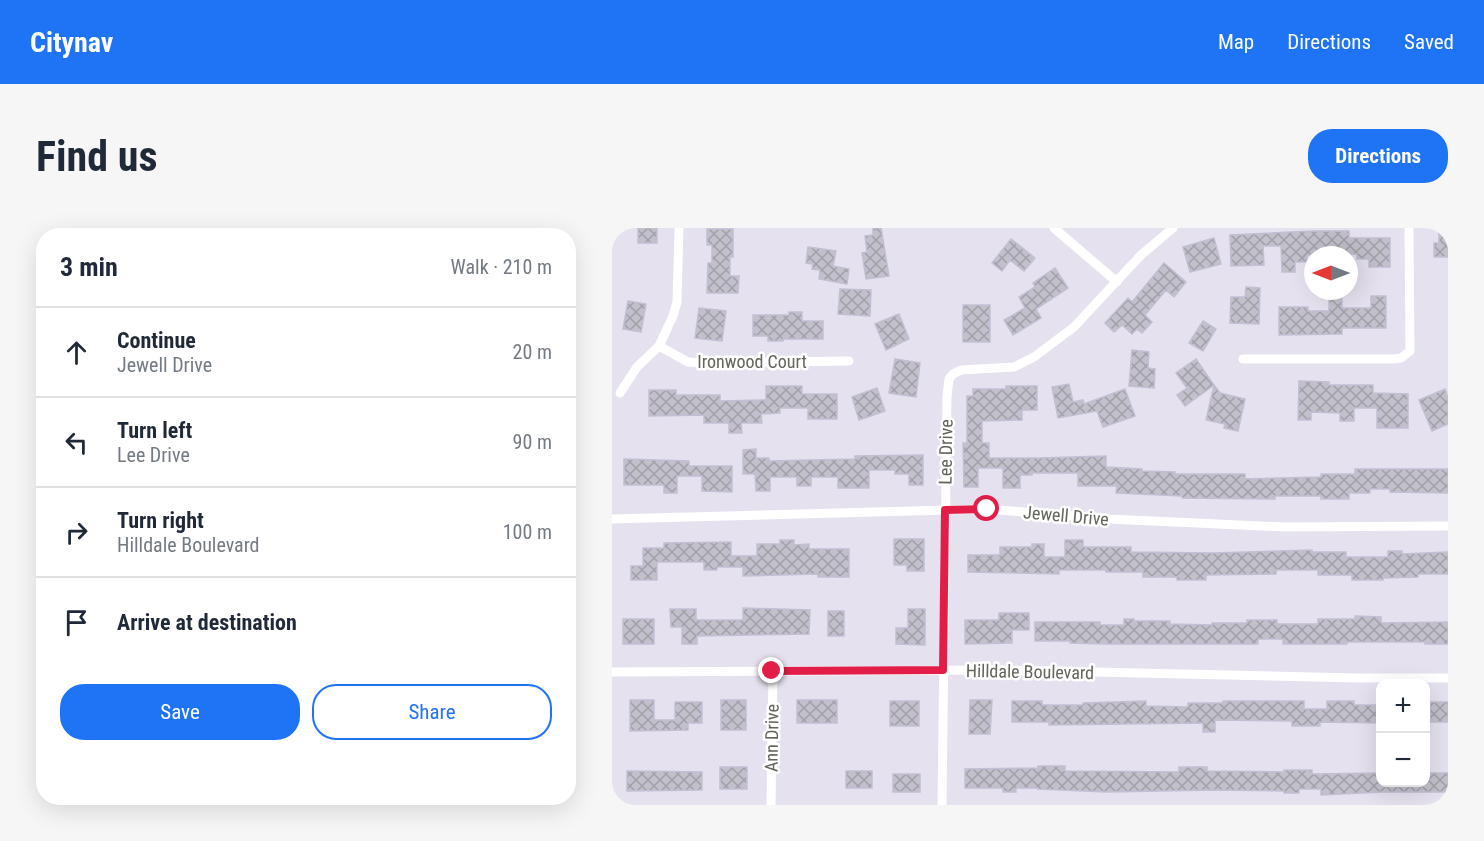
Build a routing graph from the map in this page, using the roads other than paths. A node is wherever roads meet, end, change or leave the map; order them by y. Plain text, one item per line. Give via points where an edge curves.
1 (679, 228) edge
2 (1054, 228) edge
3 (1173, 228) edge
4 (1409, 228) edge
5 (1117, 282) junction
6 (659, 346) junction
7 (1243, 359) dead end
8 (849, 361) dead end
9 (620, 393) dead end
10 (945, 510) junction
11 (612, 519) edge
12 (1448, 526) edge
13 (943, 670) junction
14 (772, 671) junction
15 (612, 672) edge
16 (1448, 678) edge
17 (771, 805) edge
18 (942, 805) edge

1 - 6 street via 677,302
2 - 5 street
3 - 5 street
4 - 7 street via 1410,351 1393,359
5 - 10 street, Lee Drive via 1074,327 1014,367 961,370 949,379
6 - 8 street, Ironwood Court via 688,362
6 - 9 street via 637,367
10 - 11 street, Jewell Drive
10 - 12 street, Jewell Drive via 987,509 1284,527
10 - 13 street, Lee Drive
13 - 14 street, Hilldale Boulevard
13 - 16 street, Hilldale Boulevard
13 - 18 street, Lee Drive
14 - 15 street, Hilldale Boulevard
14 - 17 street, Ann Drive

